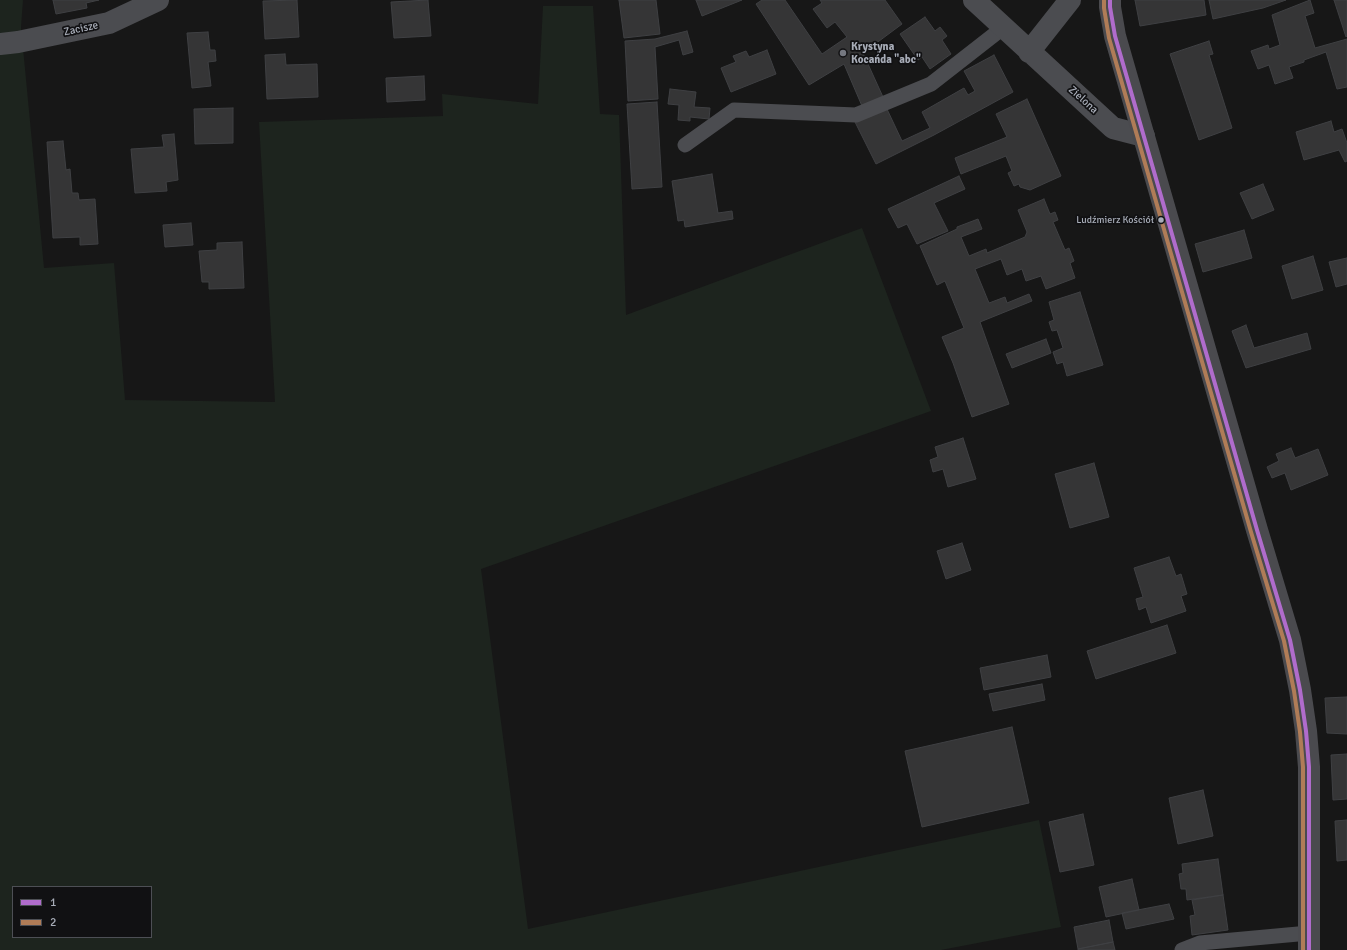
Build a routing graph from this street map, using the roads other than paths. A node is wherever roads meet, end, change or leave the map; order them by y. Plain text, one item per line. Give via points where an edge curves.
1 (158, 0) edge
2 (974, 0) edge
3 (1070, 0) edge
4 (1110, 0) edge
5 (1004, 27) junction
6 (0, 44) edge
7 (1029, 52) junction
8 (1144, 136) junction
9 (685, 145) dead end
10 (1309, 942) edge
11 (1182, 950) edge

1 - 6 street, Zacisze via 109,23
2 - 5 street, Zielona
3 - 7 street
4 - 8 street via 1115,36
5 - 7 street, Zielona
5 - 9 lane via 930,84 856,115 734,110
7 - 8 street, Zielona via 1113,128
8 - 10 street via 1290,640 1300,690 1310,767
10 - 11 lane via 1200,943

